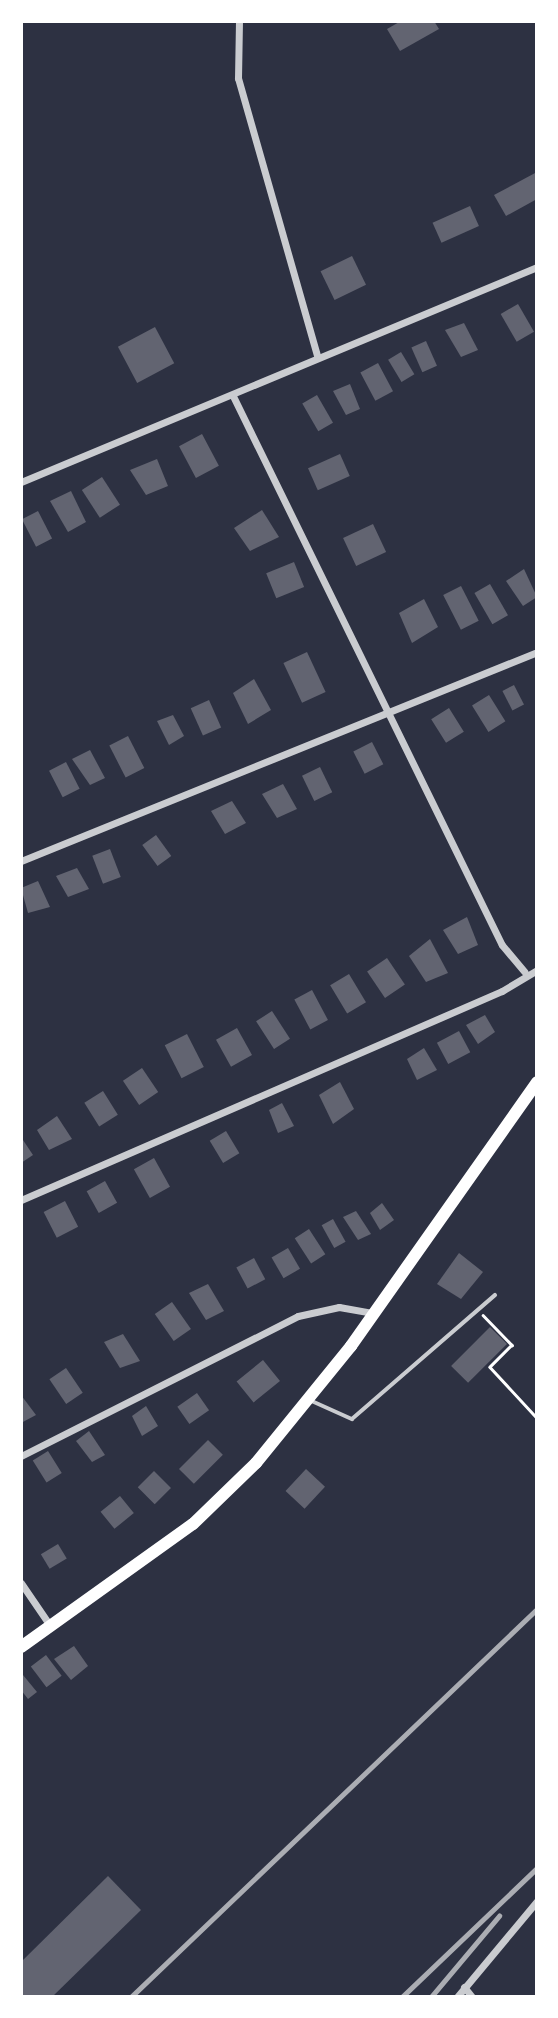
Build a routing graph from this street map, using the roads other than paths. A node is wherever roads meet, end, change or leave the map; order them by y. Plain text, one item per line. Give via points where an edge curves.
1 (239, 21) edge
2 (537, 267) edge
3 (317, 356) junction
4 (233, 396) junction
5 (21, 482) edge
6 (537, 652) edge
7 (386, 714) junction
8 (21, 861) edge
9 (537, 970) edge
10 (525, 972) junction
11 (537, 1082) edge
12 (21, 1200) edge
13 (495, 1295) dead end
14 (373, 1313) junction
15 (310, 1401) junction
16 (21, 1456) edge
17 (21, 1583) edge
18 (51, 1627) junction
19 (21, 1647) edge
20 (537, 1901) edge
21 (464, 1987) junction
22 (457, 1997) edge
23 (472, 1997) edge

1 - 3 street via 238,78
2 - 3 street
3 - 4 street
4 - 5 street
4 - 7 street
6 - 7 street
7 - 8 street
7 - 10 street via 502,945
9 - 10 street
10 - 12 street via 502,991
11 - 14 main road
13 - 15 lane via 352,1419
14 - 15 main road
14 - 16 street via 339,1307 298,1316
15 - 18 main road via 193,1524
17 - 18 street
18 - 19 main road
20 - 21 street
21 - 22 street
21 - 23 street

